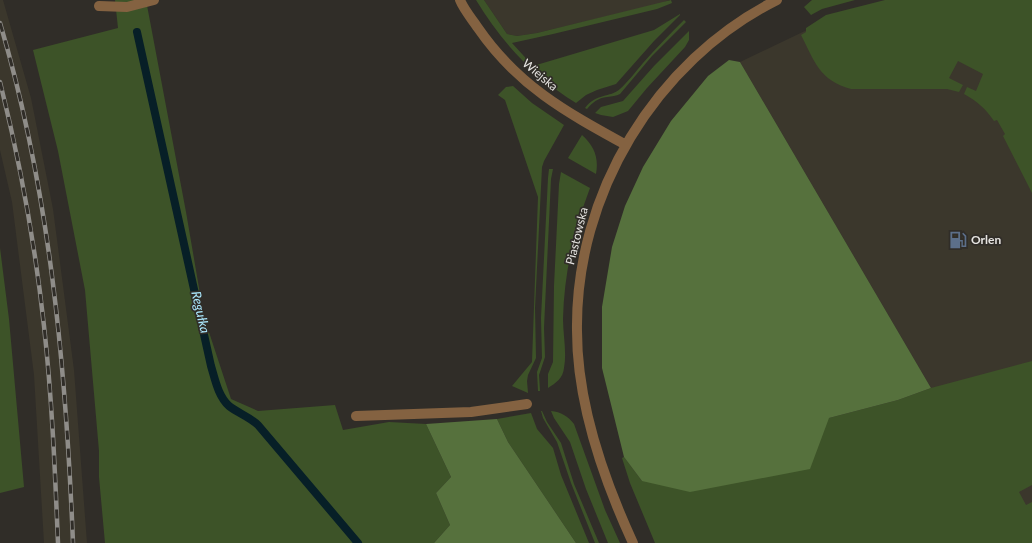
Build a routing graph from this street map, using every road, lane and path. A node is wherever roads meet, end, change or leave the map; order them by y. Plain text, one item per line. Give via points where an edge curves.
1 (154, 0) edge
2 (460, 0) edge
3 (777, 0) edge
4 (99, 6) dead end
5 (626, 145) junction
6 (527, 404) dead end
7 (356, 416) dead end
8 (633, 543) edge

1 - 4 street via 127,6
2 - 5 street, Wiejska via 503,60 533,88 575,117
3 - 5 street, Piastowska via 732,27 695,57 649,108
5 - 8 street, Piastowska via 605,189 587,243 580,282 577,331 580,373 591,428 607,478
6 - 7 street via 471,412

